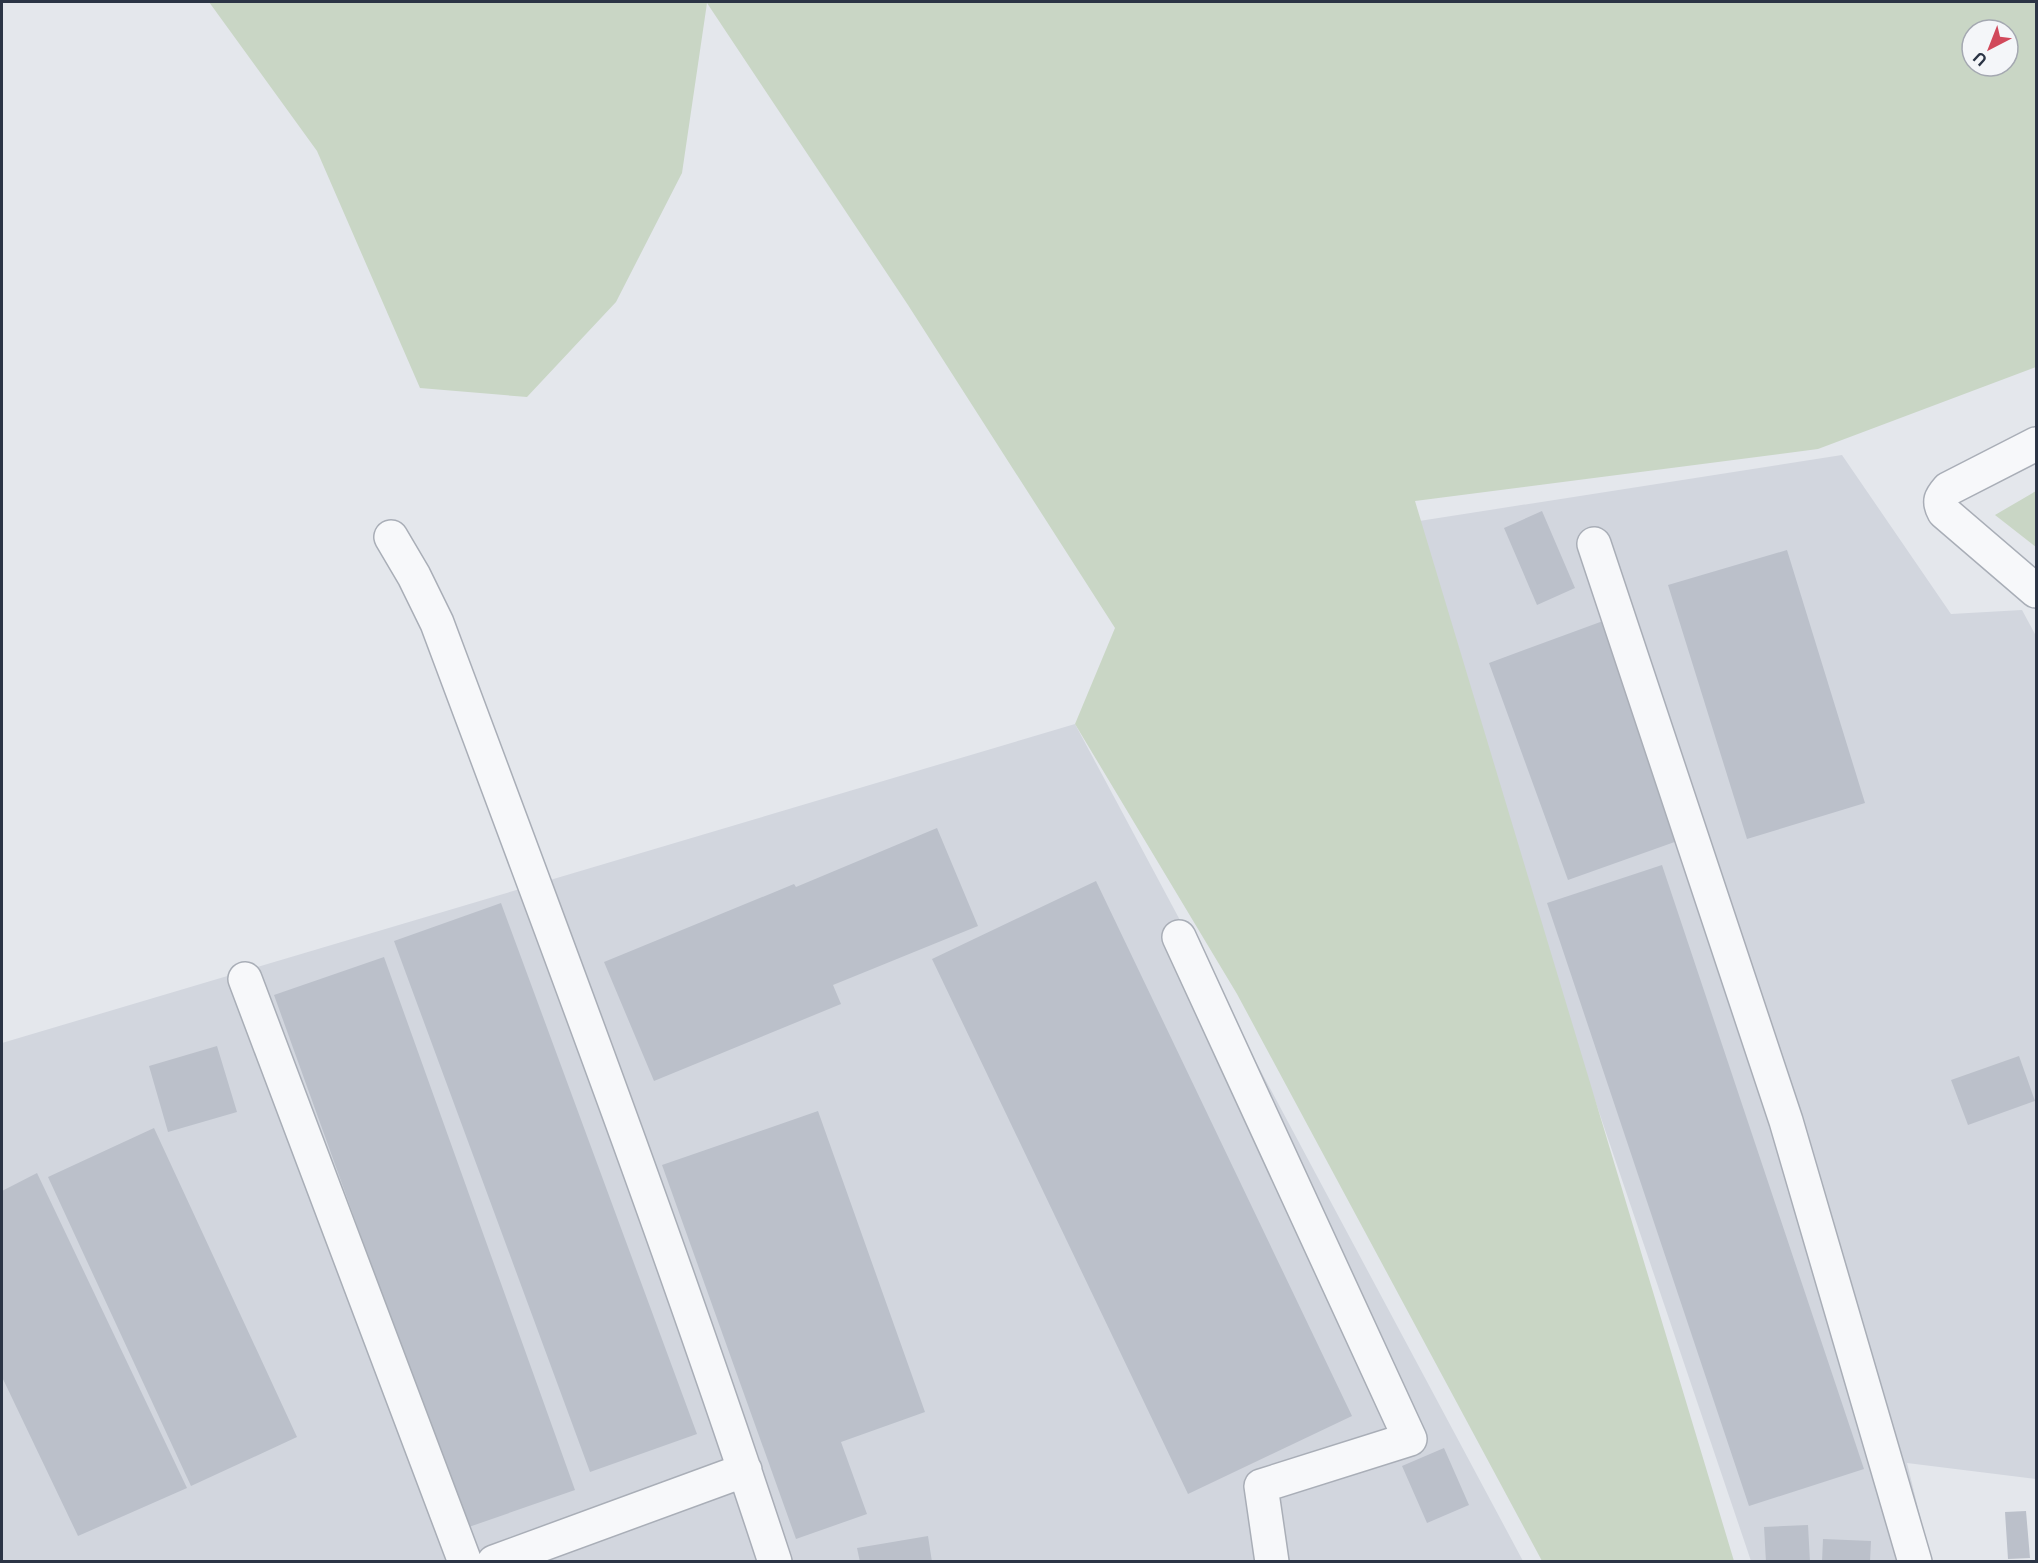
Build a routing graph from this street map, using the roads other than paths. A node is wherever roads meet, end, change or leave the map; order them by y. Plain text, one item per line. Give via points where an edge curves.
1 (2037, 444) edge
2 (391, 537) dead end
3 (1594, 544) dead end
4 (2037, 591) edge
5 (1179, 937) dead end
6 (245, 979) dead end
7 (745, 1470) junction
8 (465, 1562) edge
9 (494, 1562) edge
10 (775, 1562) edge
11 (1272, 1562) edge
12 (1914, 1562) edge

1 - 4 lane via 1948,489 1940,504 1944,512
2 - 7 lane via 437,623 608,1083
3 - 12 lane via 1786,1121
5 - 11 lane via 1410,1439 1261,1486
6 - 8 lane
7 - 9 lane
7 - 10 lane

